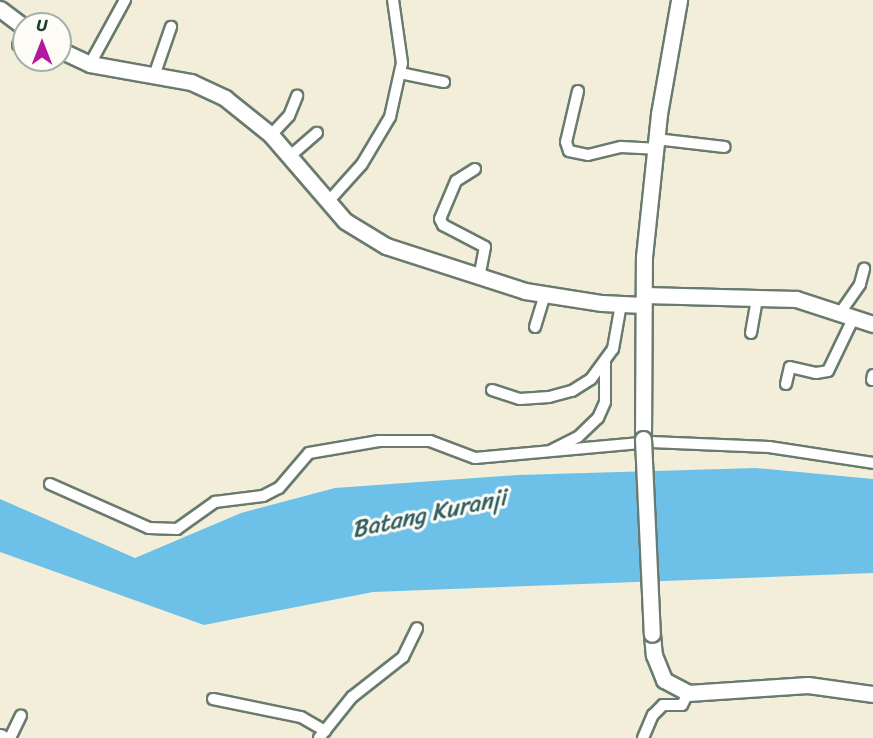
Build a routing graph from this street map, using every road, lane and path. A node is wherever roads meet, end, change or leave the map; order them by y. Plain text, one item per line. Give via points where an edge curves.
1 (393, 0) edge
2 (680, 0) edge
3 (122, 1) edge
4 (171, 27) dead end
5 (72, 56) edge
6 (90, 64) junction
7 (155, 72) junction
8 (400, 73) junction
9 (444, 82) dead end
10 (578, 91) dead end
11 (297, 96) dead end
12 (317, 133) dead end
13 (271, 135) junction
14 (656, 144) junction
15 (724, 147) dead end
16 (289, 157) junction
17 (475, 168) dead end
18 (327, 203) junction
19 (864, 269) dead end
20 (479, 278) junction
21 (545, 295) junction
22 (757, 299) junction
23 (644, 300) junction
24 (621, 304) junction
25 (846, 316) junction
26 (873, 324) edge
27 (535, 327) dead end
28 (751, 333) dead end
29 (605, 362) junction
30 (873, 375) edge
31 (872, 380) edge
32 (786, 384) dead end
33 (492, 390) dead end
34 (547, 453) junction
35 (873, 463) edge
36 (50, 484) dead end
37 (417, 628) dead end
38 (688, 693) junction
39 (873, 694) edge
40 (213, 699) dead end
41 (21, 715) dead end
42 (322, 734) edge
43 (10, 738) edge
44 (643, 738) edge

1 - 8 street via 401,45
2 - 14 street
3 - 6 street
4 - 7 street
5 - 6 street
6 - 7 street
7 - 13 street via 208,88 239,107
8 - 9 street
8 - 18 street via 390,117 362,164
10 - 14 street via 566,142 569,151 588,155
11 - 13 street via 289,116
12 - 16 street
13 - 16 street
14 - 15 street
14 - 23 street
16 - 18 street
17 - 20 street via 456,181 440,219 443,225 485,247
18 - 20 street via 371,239
19 - 25 street
20 - 21 street
21 - 24 street
21 - 27 street
22 - 23 street
22 - 25 street via 810,301
22 - 28 street
23 - 24 street
23 - 38 street, bridge via 643,439 654,655 664,680
24 - 29 street via 617,337
25 - 26 street
25 - 32 street via 828,371 789,367
29 - 33 street via 581,385 549,397 519,399
29 - 34 street via 605,402 598,418 578,437
30 - 31 street
34 - 35 street via 651,442 769,447
34 - 36 street via 475,458 430,441 401,439 309,453 279,488 263,496 215,502 177,529 149,528
37 - 42 street via 403,657 352,697
38 - 39 street via 808,685
38 - 44 street via 682,705 663,705 653,715
40 - 42 street via 302,717
41 - 43 street

